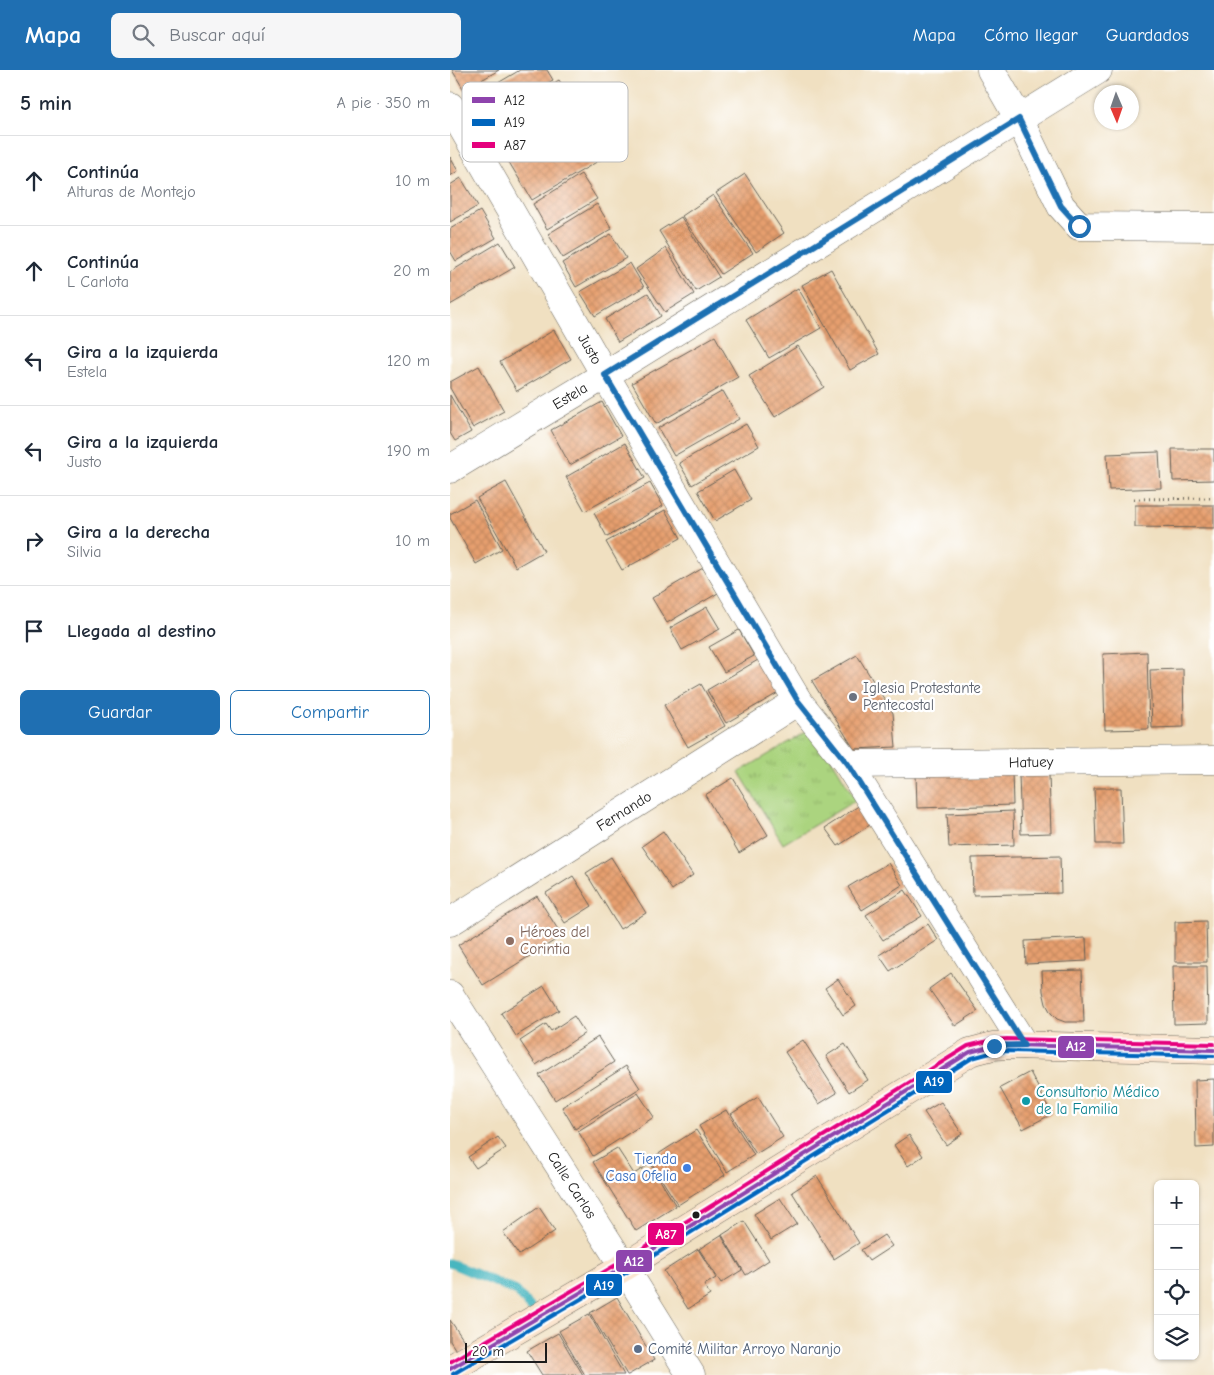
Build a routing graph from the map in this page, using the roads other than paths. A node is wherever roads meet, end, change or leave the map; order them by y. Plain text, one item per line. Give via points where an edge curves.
1 (991, 70) edge
2 (1098, 70) edge
3 (450, 106) edge
4 (1019, 119) junction
5 (462, 127) edge
6 (482, 162) edge
7 (1214, 227) edge
8 (605, 375) junction
9 (450, 469) edge
10 (798, 701) junction
11 (1214, 760) edge
12 (848, 764) junction
13 (450, 922) edge
14 (450, 995) edge
15 (1024, 1045) junction
16 (1214, 1050) edge
17 (624, 1267) junction
18 (450, 1369) edge
19 (691, 1375) edge

1 - 4 street
2 - 4 street, Estela
3 - 5 street, Justo
4 - 7 street via 1061,206 1079,226
4 - 8 street, Estela
6 - 8 street, Justo
8 - 9 street, Estela
8 - 10 street, Justo
10 - 12 street, Justo
10 - 13 street, Fernando
11 - 12 street, Hatuey
12 - 15 street, Justo
14 - 17 street, Calle Carlos
15 - 16 main road
15 - 17 main road via 994,1046 970,1052
17 - 18 main road
17 - 19 street, Calle Carlos

